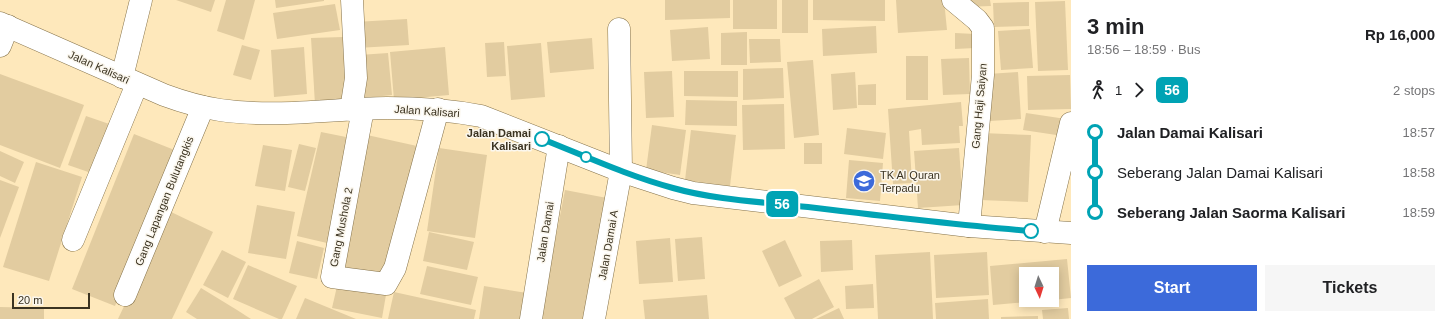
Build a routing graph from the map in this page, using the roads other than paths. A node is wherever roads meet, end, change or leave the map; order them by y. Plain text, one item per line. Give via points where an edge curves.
1 (141, 0) edge
2 (352, 0) edge
3 (953, 0) edge
4 (619, 29) dead end
5 (3, 32) edge
6 (129, 81) junction
7 (203, 107) junction
8 (438, 109) junction
9 (357, 110) junction
10 (1071, 123) edge
11 (559, 146) junction
12 (621, 171) junction
13 (969, 226) junction
14 (1045, 232) junction
15 (1071, 233) edge
16 (73, 240) dead end
17 (125, 295) dead end
18 (531, 319) edge
19 (594, 319) edge

1 - 6 street
2 - 9 street
3 - 13 street, Gang Haji Saiyan via 983,28 983,75
4 - 12 street, Jalan Damai A
5 - 6 street, Jalan Kalisari
6 - 7 street, Jalan Kalisari via 187,104
6 - 16 street
7 - 9 street, Jalan Kalisari via 270,113
7 - 17 street, Gang Lapangan Bulutangkis
8 - 9 street, Jalan Kalisari
8 - 9 street, Gang Mushola 2 via 395,268 386,284 332,276
8 - 11 street, Jalan Kalisari via 481,116
10 - 14 street
11 - 12 street, Jalan Kalisari
11 - 18 street, Jalan Damai
12 - 13 street, Jalan Kalisari via 700,194
12 - 19 street, Jalan Damai A
13 - 14 street, Jalan Kalisari
14 - 15 street, Jalan Kalisari

